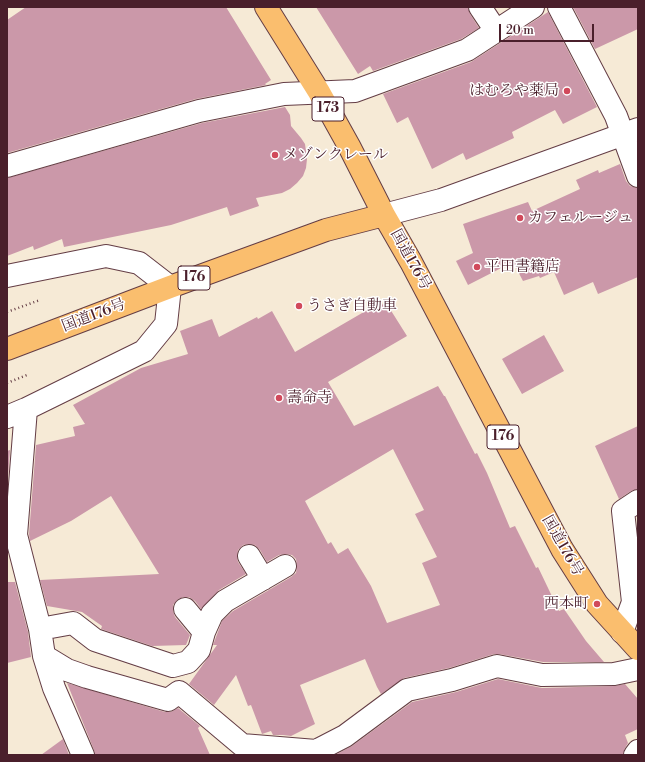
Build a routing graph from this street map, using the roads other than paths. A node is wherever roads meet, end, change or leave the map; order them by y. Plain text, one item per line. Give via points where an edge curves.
1 (266, 7) edge
2 (480, 7) edge
3 (533, 7) edge
4 (559, 7) edge
5 (496, 31) junction
6 (319, 92) junction
7 (631, 132) edge
8 (7, 166) edge
9 (638, 176) edge
10 (384, 215) junction
11 (7, 276) edge
12 (170, 287) junction
13 (7, 349) edge
14 (17, 413) edge
15 (638, 502) edge
16 (249, 556) dead end
17 (285, 566) dead end
18 (263, 579) junction
19 (185, 610) dead end
20 (40, 628) junction
21 (204, 632) junction
22 (622, 632) junction
23 (638, 649) edge
24 (44, 656) junction
25 (638, 669) edge
26 (638, 751) edge
27 (83, 755) edge
28 (635, 755) edge

1 - 6 highway, 173
2 - 5 street
3 - 5 street
4 - 7 street via 616,116
5 - 6 street via 468,50 356,91
6 - 8 street via 284,94 199,111
6 - 10 highway, 173
7 - 9 street
7 - 10 street via 441,200
10 - 12 highway, 国道176号 / 176 via 326,230
10 - 22 highway, 国道176号 / 176 via 562,549 597,604
11 - 12 street via 106,256 139,263
12 - 13 highway, 国道176号 / 176
12 - 14 street via 166,324 144,351
14 - 20 street via 16,535
15 - 22 street via 623,512 633,602
16 - 18 street
17 - 18 street
18 - 21 street via 225,602 212,614
19 - 21 street
20 - 21 street via 73,623 95,640 174,666 188,662 199,650
20 - 24 street
22 - 23 highway, 国道176号 / 176
24 - 25 street via 67,670 168,700 179,692 242,745 316,751 345,736 407,690 497,666 542,675 614,674
24 - 27 street via 54,688
26 - 28 street

